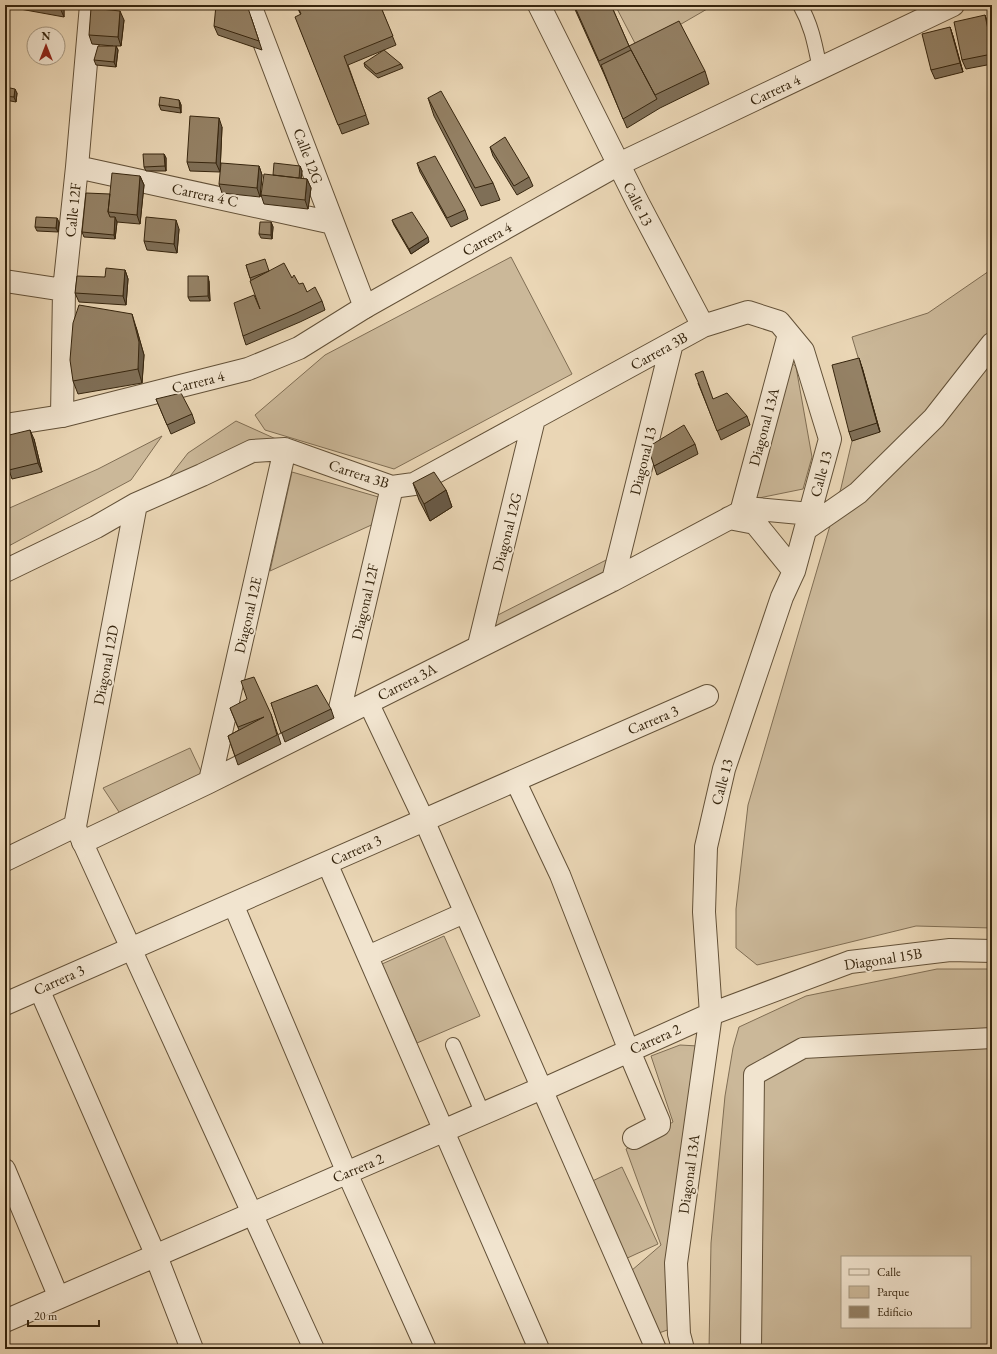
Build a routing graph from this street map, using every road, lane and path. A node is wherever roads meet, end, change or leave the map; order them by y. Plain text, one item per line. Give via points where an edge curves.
1 (91, 5) edge
2 (250, 5) edge
3 (539, 5) edge
4 (800, 5) edge
5 (953, 5) edge
6 (820, 69) junction
7 (619, 164) junction
8 (77, 167) junction
9 (333, 223) junction
10 (5, 281) edge
11 (64, 290) junction
12 (365, 307) junction
13 (703, 326) junction
14 (789, 334) junction
15 (672, 343) junction
16 (992, 344) edge
17 (62, 416) junction
18 (534, 420) junction
19 (5, 425) edge
20 (285, 449) junction
21 (392, 487) junction
22 (136, 504) junction
23 (736, 517) junction
24 (808, 521) junction
25 (5, 571) edge
26 (794, 571) junction
27 (613, 580) junction
28 (479, 645) junction
29 (707, 696) dead end
30 (368, 702) junction
31 (338, 717) junction
32 (210, 780) junction
33 (515, 780) junction
34 (424, 820) junction
35 (79, 834) junction
36 (5, 860) edge
37 (327, 863) junction
38 (233, 904) junction
39 (464, 913) junction
40 (130, 949) junction
41 (992, 951) edge
42 (368, 956) junction
43 (39, 989) junction
44 (5, 1004) edge
45 (711, 1014) junction
46 (992, 1038) edge
47 (453, 1044) dead end
48 (629, 1051) junction
49 (542, 1088) junction
50 (483, 1114) junction
51 (444, 1131) junction
52 (634, 1138) dead end
53 (5, 1169) edge
54 (347, 1173) junction
55 (252, 1214) junction
56 (156, 1256) junction
57 (58, 1298) junction
58 (5, 1320) edge
59 (681, 1342) edge
60 (652, 1348) edge
61 (192, 1349) edge
62 (314, 1349) edge
63 (426, 1349) edge
64 (539, 1349) edge
65 (751, 1349) edge

1 - 8 street, Calle 12F
2 - 9 street, Calle 12G
3 - 7 street, Calle 13
4 - 6 lane via 813,32
5 - 6 street, Carrera 4
6 - 7 street, Carrera 4
7 - 12 street, Carrera 4
7 - 13 street, Calle 13
8 - 9 street, Carrera 4 C
8 - 11 street, Calle 12F
9 - 12 street, Calle 12G
10 - 11 street
11 - 17 street, Calle 12F
12 - 17 street, Carrera 4 via 299,348 248,369
13 - 14 street, Calle 13 via 748,312 779,322
13 - 15 street, Carrera 3B
14 - 23 street, Diagonal 13A
14 - 24 street, Calle 13 via 803,351 830,439
15 - 18 street, Carrera 3B
15 - 27 street, Diagonal 13
16 - 24 street via 934,418 858,493
17 - 19 street, Carrera 4
18 - 21 street, Carrera 3B via 414,484
18 - 28 street, Diagonal 12G
20 - 21 street, Carrera 3B
20 - 22 street, Carrera 3B via 252,451
20 - 32 street, Diagonal 12E
21 - 31 street, Diagonal 12F
22 - 25 street, Carrera 3B via 96,527
22 - 35 street, Diagonal 12D
23 - 24 street via 757,509
23 - 26 street via 755,523
23 - 27 street, Carrera 3A
24 - 26 street, Calle 13
26 - 45 street, Calle 13 via 782,597 724,769 706,847 704,912
27 - 28 street, Carrera 3A
28 - 30 street, Carrera 3A
29 - 33 street, Carrera 3
30 - 31 street, Carrera 3A
30 - 34 street
31 - 32 street, Carrera 3A
32 - 35 street, Carrera 3A
33 - 34 street, Carrera 3
33 - 48 street via 560,875
34 - 37 street, Carrera 3
34 - 39 street
35 - 36 street, Carrera 3A
35 - 40 street
37 - 38 street, Carrera 3
37 - 42 street
38 - 40 street, Carrera 3
38 - 54 street
39 - 42 street
39 - 49 street
40 - 43 street, Carrera 3
40 - 55 street
41 - 45 street, Diagonal 15B via 950,950 850,962
42 - 51 street
43 - 44 street, Carrera 3
43 - 56 street
45 - 48 street, Carrera 2
45 - 59 street, Diagonal 13A via 676,1263
46 - 65 street via 803,1048 754,1075
47 - 50 lane
48 - 49 street, Carrera 2
48 - 52 street via 659,1122 659,1125
49 - 50 street, Carrera 2
49 - 60 street
50 - 51 street, Carrera 2
51 - 54 street, Carrera 2
51 - 64 street
53 - 57 street
54 - 55 street, Carrera 2
54 - 63 street
55 - 56 street, Carrera 2
55 - 62 street
56 - 57 street, Carrera 2
56 - 61 street
57 - 58 street, Carrera 2
59 - 60 street

